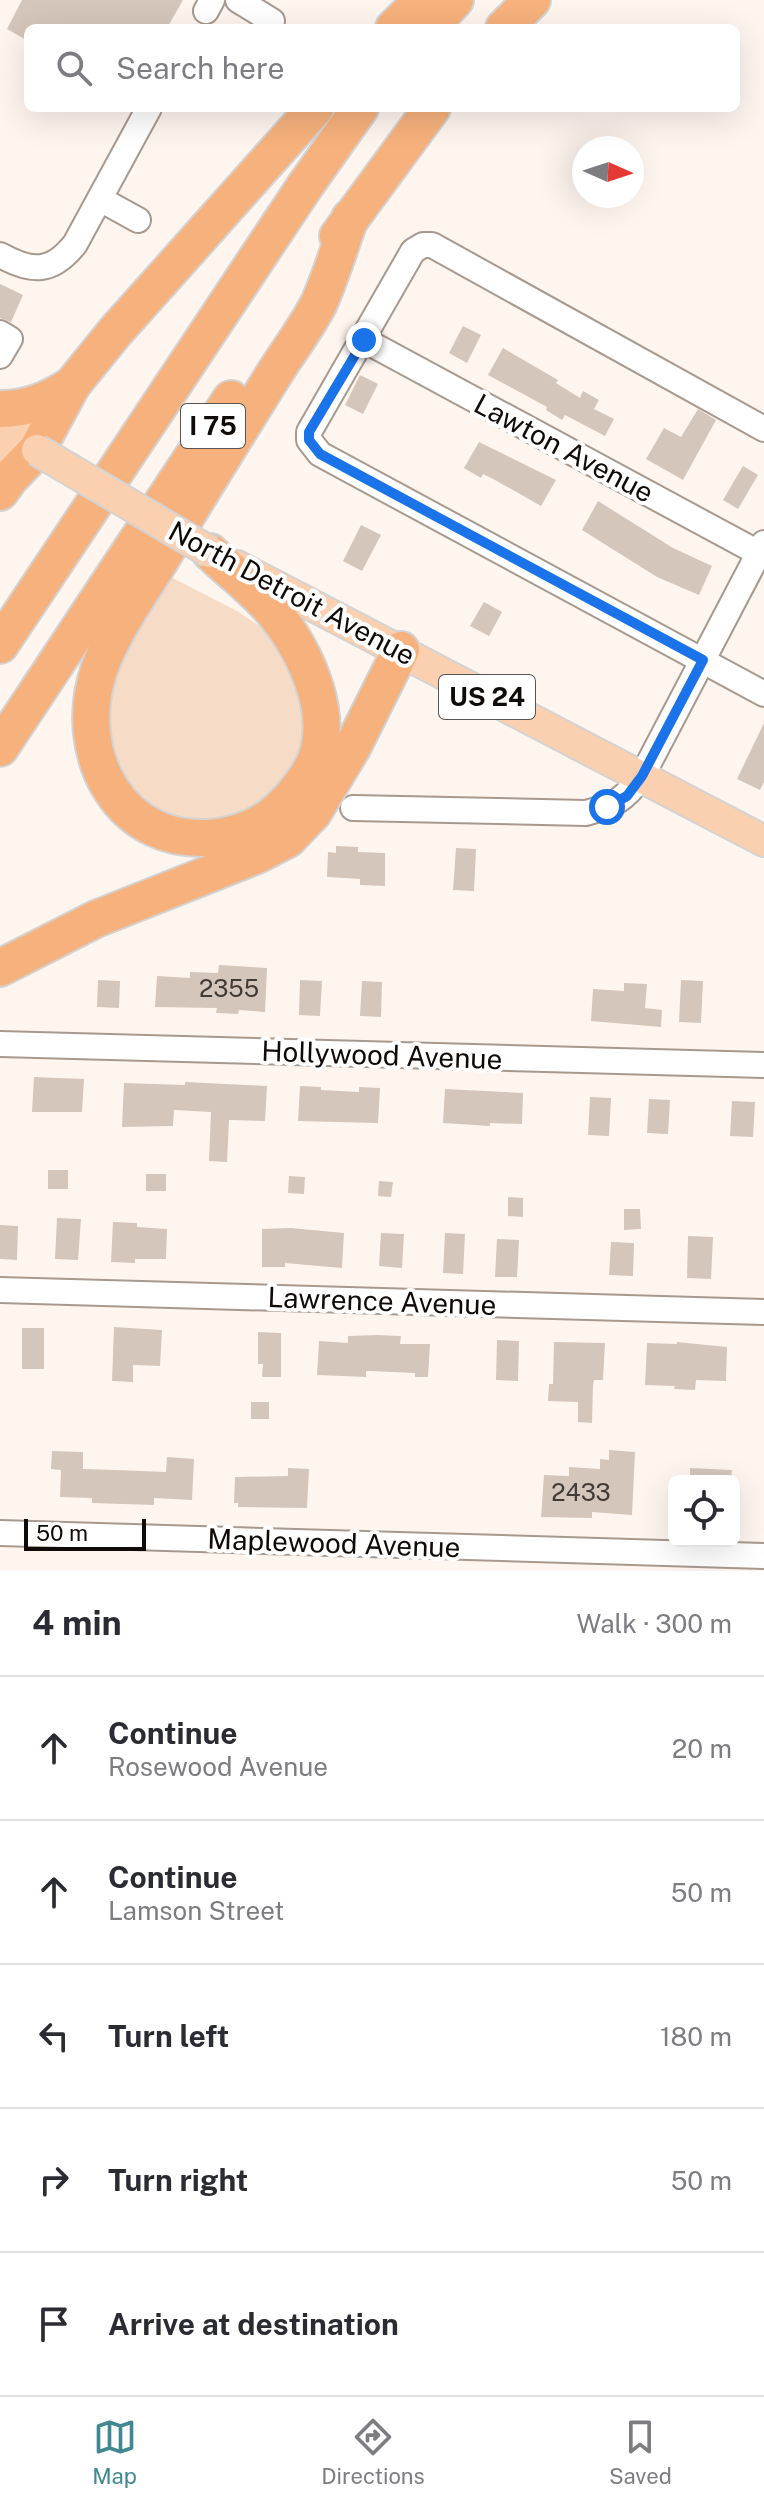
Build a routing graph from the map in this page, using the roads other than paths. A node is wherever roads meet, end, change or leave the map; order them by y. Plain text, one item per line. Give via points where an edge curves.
1 (238, 0) edge
2 (422, 0) edge
3 (455, 0) edge
4 (532, 0) edge
5 (272, 21) dead end
6 (398, 24) edge
7 (433, 24) edge
8 (508, 24) edge
9 (147, 112) edge
10 (311, 112) edge
11 (357, 112) edge
12 (429, 112) edge
13 (100, 199) junction
14 (350, 218) junction
15 (138, 220) dead end
16 (0, 255) edge
17 (0, 333) edge
18 (364, 340) junction
19 (0, 356) edge
20 (72, 385) junction
21 (0, 409) edge
22 (0, 417) edge
23 (764, 429) edge
24 (0, 443) edge
25 (37, 450) junction
26 (0, 492) edge
27 (762, 551) edge
28 (210, 552) junction
29 (0, 645) edge
30 (392, 645) junction
31 (703, 660) junction
32 (764, 694) edge
33 (0, 748) edge
34 (315, 765) junction
35 (642, 776) junction
36 (353, 808) dead end
37 (764, 841) edge
38 (0, 968) edge
39 (0, 1044) edge
40 (764, 1065) edge
41 (0, 1290) edge
42 (764, 1312) edge
43 (0, 1533) edge
44 (764, 1556) edge

1 - 5 street
2 - 6 highway
3 - 7 highway
4 - 8 highway
9 - 13 street
10 - 20 highway
11 - 29 highway, I 75
12 - 14 highway, I 75
13 - 15 street
13 - 16 street via 75,244 52,266 20,265
14 - 33 highway, I 75
14 - 34 highway via 318,304 110,645 93,691 90,720 92,750 119,801 155,827 187,838 246,831 278,814
17 - 19 street via 10,339
18 - 23 street via 413,251 432,245
18 - 27 street, Lawton Avenue
18 - 31 street via 309,432 313,448
20 - 21 highway via 40,403
20 - 25 highway
22 - 25 main road, North Detroit Avenue / US 24 via 32,434
24 - 25 main road, North Detroit Avenue / US 24 via 21,454
25 - 26 highway
25 - 28 main road, North Detroit Avenue / US 24, bridge
27 - 31 street
28 - 30 main road, North Detroit Avenue / US 24
28 - 34 highway via 272,610 311,677 322,729
30 - 34 highway
30 - 35 main road, North Detroit Avenue / US 24
30 - 38 highway via 352,748 313,813 288,839 96,919
31 - 32 street
31 - 35 street
35 - 36 street via 627,796 586,813
35 - 37 main road, North Detroit Avenue / US 24
39 - 40 street, Hollywood Avenue
41 - 42 street, Lawrence Avenue
43 - 44 street, Maplewood Avenue

